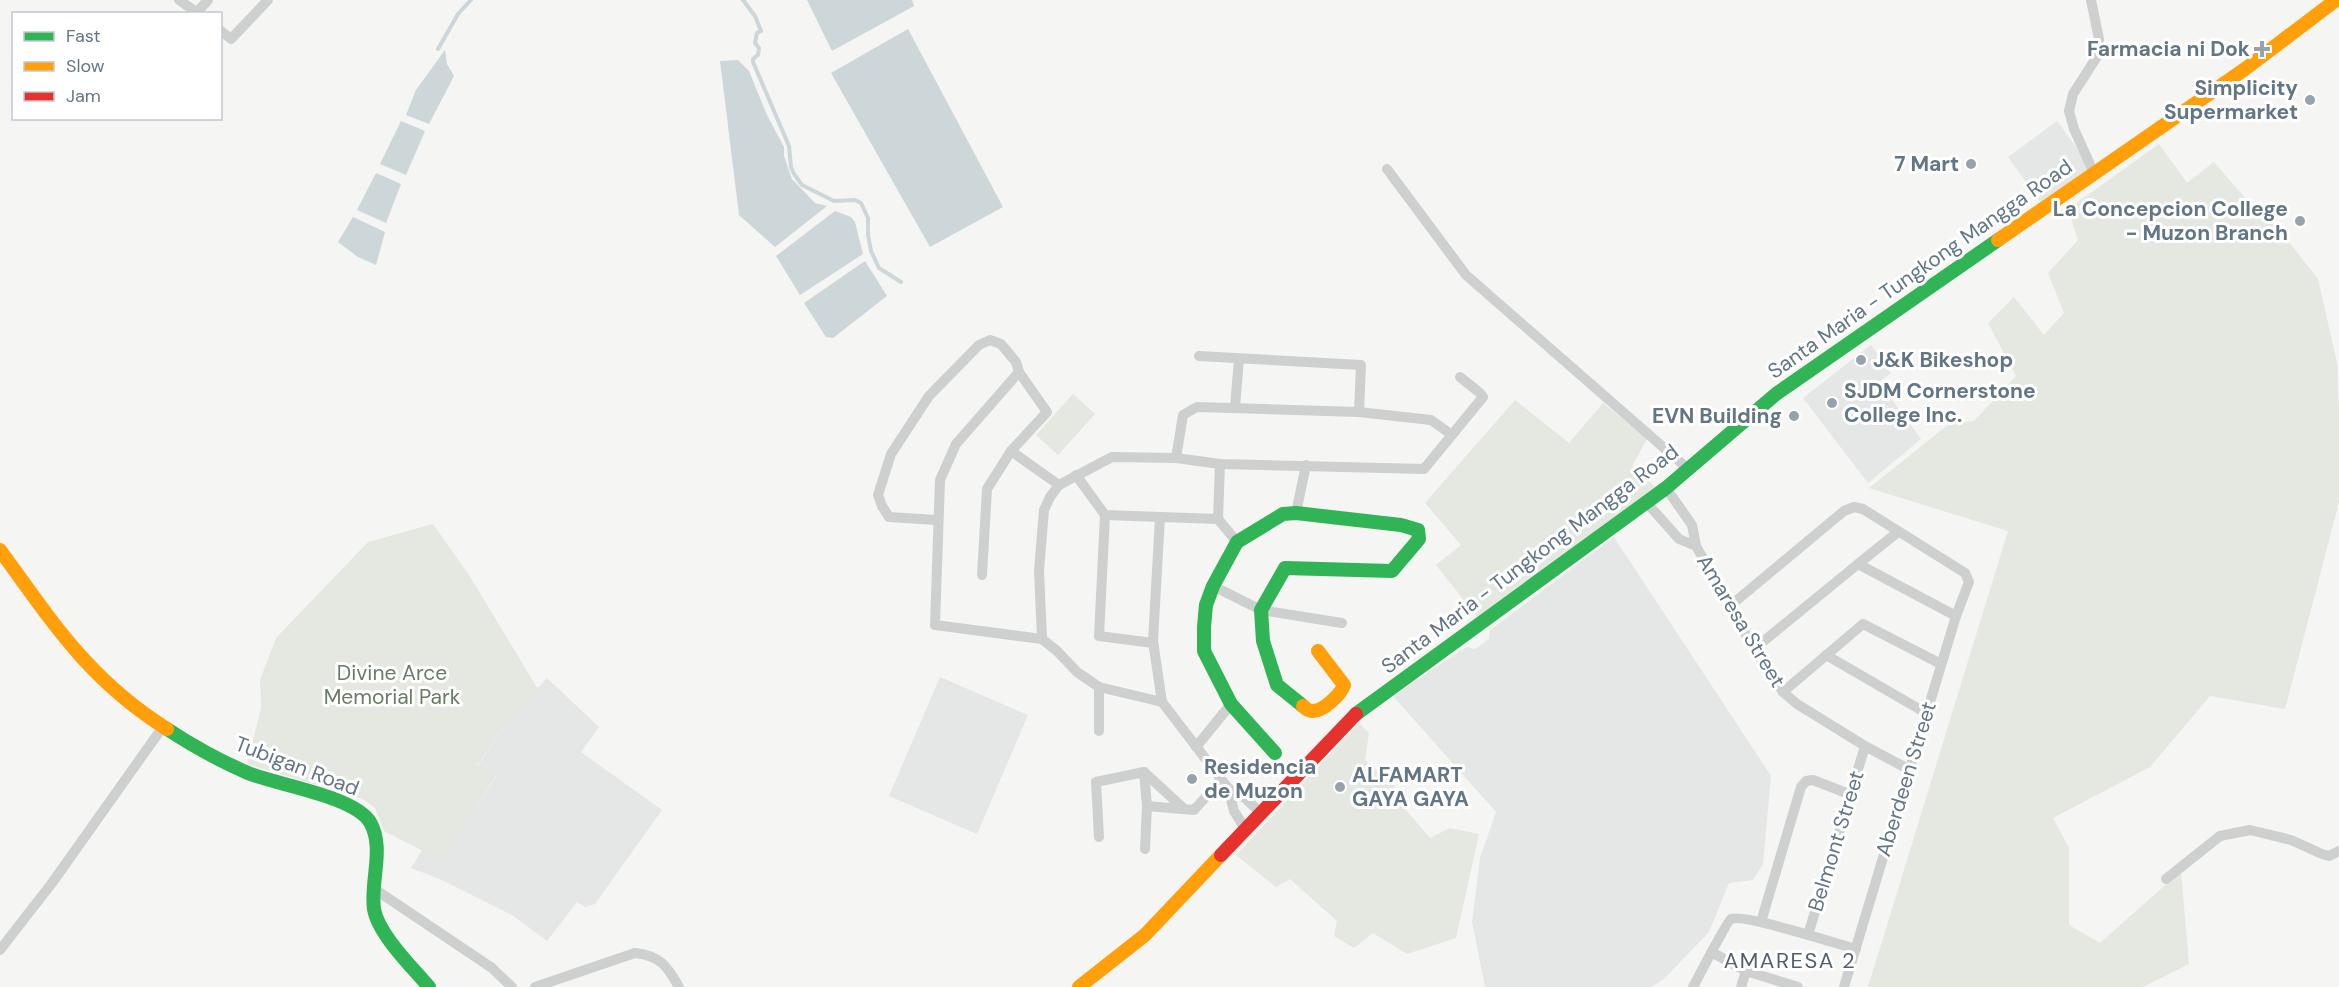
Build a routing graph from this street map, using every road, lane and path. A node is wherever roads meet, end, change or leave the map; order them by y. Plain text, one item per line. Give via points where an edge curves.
1 (179, 0) edge
2 (208, 0) edge
3 (268, 0) edge
4 (2091, 0) edge
5 (2336, 0) edge
6 (197, 12) edge
7 (199, 12) edge
8 (222, 32) edge
9 (1387, 169) dead end
10 (2094, 173) junction
11 (1199, 356) dead end
12 (1239, 359) junction
13 (1019, 372) junction
14 (1460, 377) dead end
15 (1235, 407) junction
16 (1359, 412) junction
17 (1452, 435) junction
18 (1011, 451) junction
19 (1176, 458) junction
20 (1220, 464) junction
21 (1306, 465) junction
22 (1687, 468) junction
23 (1076, 475) junction
24 (1059, 485) junction
25 (1666, 488) junction
26 (1646, 502) junction
27 (1296, 513) junction
28 (1105, 515) junction
29 (1160, 517) junction
30 (1218, 519) junction
31 (937, 520) junction
32 (1898, 532) junction
33 (1237, 542) junction
34 (1696, 546) junction
35 (0, 550) edge
36 (1858, 564) junction
37 (982, 575) dead end
38 (1213, 586) junction
39 (1730, 606) junction
40 (1261, 610) junction
41 (1956, 616) junction
42 (1342, 623) dead end
43 (1042, 639) junction
44 (1153, 643) junction
45 (1754, 649) junction
46 (1318, 651) dead end
47 (1826, 655) junction
48 (1941, 664) junction
49 (1098, 687) junction
50 (1783, 692) junction
51 (1162, 702) junction
52 (1231, 704) junction
53 (1926, 713) junction
54 (162, 728) junction
55 (1099, 731) dead end
56 (1865, 746) junction
57 (1196, 747) junction
58 (1275, 753) dead end
59 (1910, 770) junction
60 (1144, 772) junction
61 (1225, 784) junction
62 (1849, 794) junction
63 (1147, 806) junction
64 (1182, 807) junction
65 (1262, 814) junction
66 (1246, 830) junction
67 (1099, 837) dead end
68 (1145, 849) dead end
69 (2339, 851) edge
70 (2166, 879) dead end
71 (374, 888) junction
72 (1761, 922) junction
73 (1808, 935) junction
74 (1856, 949) junction
75 (0, 950) edge
76 (1713, 953) junction
77 (1746, 970) junction
78 (1794, 986) edge
79 (429, 987) edge
80 (512, 987) edge
81 (535, 987) edge
82 (679, 987) edge
83 (1079, 987) edge
84 (1693, 987) edge
85 (1741, 987) edge
86 (1844, 987) edge

1 - 6 street
2 - 7 street
3 - 8 street via 231,39
4 - 10 street via 2099,39 2098,55 2073,94 2069,111
5 - 10 main road, Santa Maria - Tungkong Mangga Road via 2245,69
9 - 22 street via 1466,275
10 - 22 main road, Santa Maria - Tungkong Mangga Road via 1776,394
11 - 12 street
12 - 15 street
12 - 16 street via 1361,365
13 - 18 street via 1047,412
13 - 31 street via 956,444 940,480
13 - 31 street via 1001,344 990,340 979,345 929,396 891,454 878,495 889,517
14 - 17 street via 1483,398
15 - 16 street
15 - 19 street via 1197,407 1183,415
16 - 17 street via 1431,420
17 - 21 street via 1424,469
18 - 24 street
18 - 37 street via 987,489
19 - 20 street
19 - 23 street via 1112,457
20 - 21 street
20 - 30 street
21 - 27 street
22 - 25 main road, Santa Maria - Tungkong Mangga Road
23 - 24 street
23 - 28 street
24 - 43 street via 1044,510 1039,570
25 - 26 main road, Santa Maria - Tungkong Mangga Road
25 - 34 street, Amaresa Street via 1692,525
26 - 34 street, Amaresa Street via 1679,539
26 - 65 main road, Santa Maria - Tungkong Mangga Road via 1353,716
27 - 33 main road via 1283,514
27 - 40 main road via 1401,525 1418,530 1419,539 1392,571 1285,568
28 - 29 street
28 - 44 street via 1099,636
29 - 30 street
29 - 44 street
30 - 33 street
31 - 43 street via 935,625
32 - 36 street
32 - 39 street via 1863,509 1844,511
32 - 41 street, Aberdeen Street via 1965,573 1969,582
33 - 38 main road
34 - 39 street, Amaresa Street
35 - 54 main road, Tubigan Road via 76,653 126,702
36 - 41 street
36 - 45 street
38 - 40 street
38 - 52 main road via 1206,605 1204,651
39 - 45 street, Amaresa Street
40 - 42 street
40 - 46 main road via 1263,641 1277,685 1312,711 1320,710 1344,685
41 - 48 street, Aberdeen Street
43 - 49 street
44 - 51 street
45 - 50 street, Amaresa Street
47 - 48 street via 1863,624
47 - 50 street
47 - 53 street
48 - 53 street, Aberdeen Street
49 - 51 street
49 - 55 street
50 - 56 street, Amaresa Street
51 - 57 street
52 - 57 street
52 - 58 main road
53 - 59 street, Aberdeen Street
54 - 71 main road, Tubigan Road via 249,773 347,806 368,818 375,834
54 - 75 street
56 - 59 street, Amaresa Street
56 - 62 street, Belmont Street
57 - 61 street
59 - 74 street, Aberdeen Street
60 - 63 street
60 - 64 street
60 - 67 street via 1096,782
61 - 64 street via 1194,810
61 - 65 street
61 - 66 street via 1234,811
62 - 72 street via 1813,780 1801,787
62 - 73 street, Belmont Street
63 - 64 street
63 - 68 street
65 - 66 main road, Santa Maria - Tungkong Mangga Road
66 - 83 main road, Santa Maria - Tungkong Mangga Road via 1145,935
69 - 70 street via 2322,854 2291,840 2250,830 2220,836
71 - 79 main road, Tubigan Road via 378,921
71 - 80 street via 492,968
72 - 73 street
72 - 76 street via 1731,919
73 - 74 street
74 - 86 street, Aberdeen Street
76 - 77 street
76 - 84 street
77 - 78 street
77 - 85 street
81 - 82 street via 635,953 659,959

